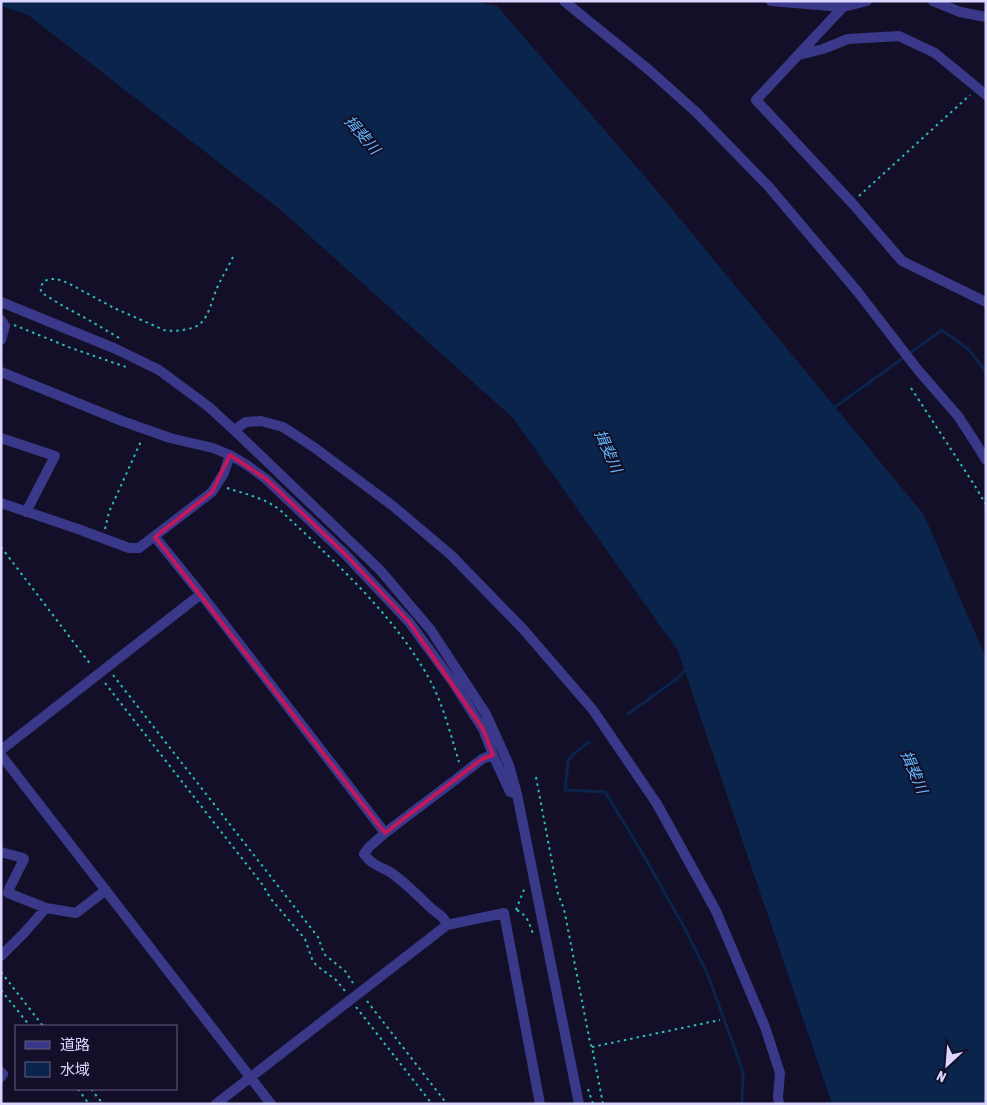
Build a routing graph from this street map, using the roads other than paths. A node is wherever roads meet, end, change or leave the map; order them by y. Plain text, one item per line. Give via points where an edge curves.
1 (564, 1) edge
2 (771, 1) edge
3 (867, 1) edge
4 (934, 1) edge
5 (843, 7) junction
6 (986, 17) edge
7 (798, 55) junction
8 (982, 92) edge
9 (1, 302) edge
10 (986, 302) edge
11 (3, 322) edge
12 (1, 340) edge
13 (1, 372) edge
14 (234, 430) junction
15 (1, 438) edge
16 (230, 455) junction
17 (986, 460) edge
18 (1, 503) edge
19 (26, 512) junction
20 (154, 537) junction
21 (201, 594) junction
22 (1, 750) edge
23 (1, 755) edge
24 (493, 755) junction
25 (517, 794) junction
26 (385, 833) junction
27 (1, 852) edge
28 (106, 890) junction
29 (46, 908) junction
30 (448, 925) junction
31 (1, 956) edge
32 (1, 1072) edge
33 (1, 1076) edge
34 (251, 1077) junction
35 (216, 1104) edge
36 (271, 1104) edge
37 (540, 1104) edge
38 (579, 1104) edge
39 (779, 1104) edge

1 - 17 street via 696,112 769,187 958,416
2 - 5 street
3 - 5 street
4 - 6 street via 960,12
5 - 7 street
7 - 8 street via 848,39 899,36 935,54
7 - 10 street via 756,100 902,261
9 - 14 street via 159,370
11 - 12 street
13 - 16 street via 146,430
14 - 25 street via 380,570 430,629 486,714 509,765
14 - 39 street via 246,422 261,421 283,427 393,506 451,555 524,629 593,710 657,804 716,911 765,1027 780,1073
15 - 19 street via 55,456
16 - 20 street via 212,492
16 - 24 street via 266,479 346,554 409,622 483,729
18 - 19 street
19 - 20 street via 129,548 139,548
20 - 21 street
21 - 22 street
21 - 26 street
23 - 28 street
24 - 25 street via 510,792
24 - 26 street via 482,759
25 - 38 street
26 - 30 street via 364,854 370,862 411,888
27 - 29 street via 24,860 8,893
28 - 29 street via 76,913
28 - 34 street
29 - 31 street
30 - 34 street
30 - 37 street via 504,913
32 - 33 street
34 - 35 street
34 - 36 street

